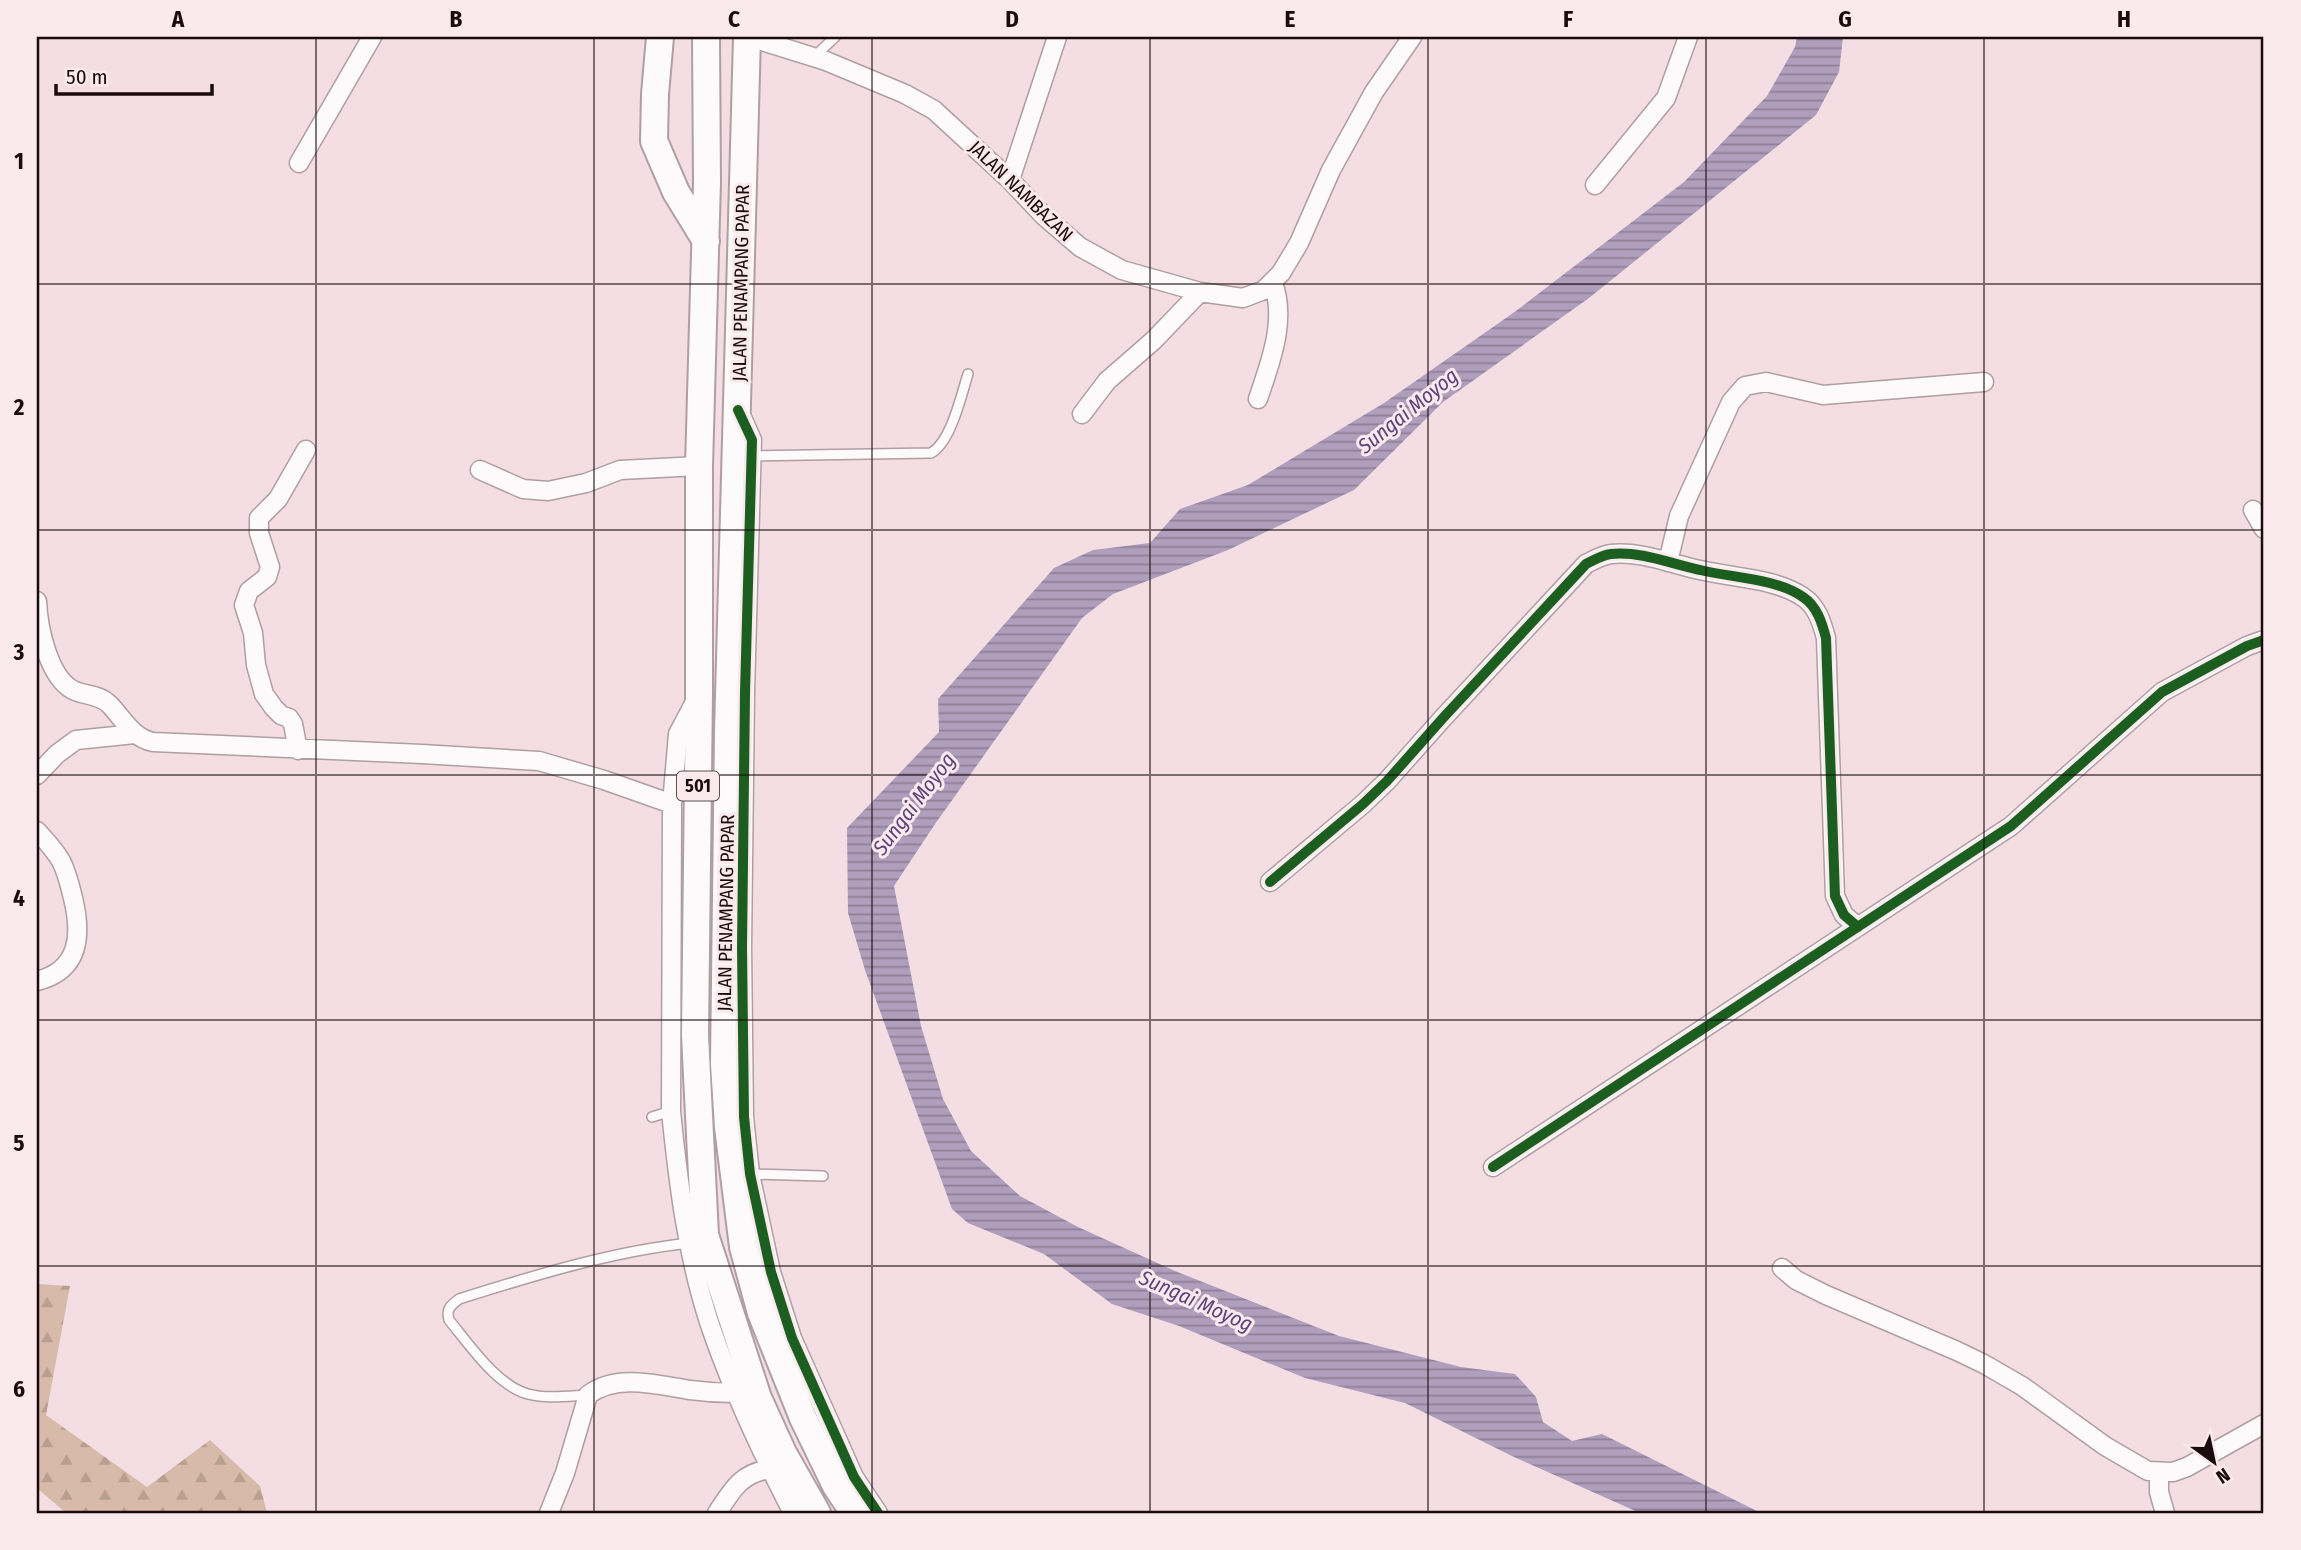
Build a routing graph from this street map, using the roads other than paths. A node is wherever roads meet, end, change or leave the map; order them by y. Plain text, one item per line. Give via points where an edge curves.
1 (372, 37) edge
2 (660, 37) edge
3 (706, 37) edge
4 (748, 37) edge
5 (835, 37) edge
6 (1057, 37) edge
7 (1412, 37) edge
8 (1688, 37) edge
9 (814, 57) junction
10 (746, 81) junction
11 (299, 163) dead end
12 (1010, 180) junction
13 (707, 182) junction
14 (1595, 184) dead end
15 (706, 240) junction
16 (1273, 283) junction
17 (1200, 292) junction
18 (968, 374) dead end
19 (1984, 382) dead end
20 (1258, 399) dead end
21 (738, 410) junction
22 (1082, 414) dead end
23 (306, 450) dead end
24 (751, 456) junction
25 (699, 466) junction
26 (480, 470) dead end
27 (2253, 510) dead end
28 (2264, 529) edge
29 (1668, 562) junction
30 (37, 601) edge
31 (2264, 640) edge
32 (699, 692) junction
33 (135, 734) junction
34 (298, 750) junction
35 (37, 775) edge
36 (672, 804) junction
37 (37, 831) edge
38 (1270, 882) dead end
39 (1858, 927) junction
40 (37, 981) edge
41 (671, 1111) junction
42 (652, 1116) dead end
43 (1493, 1167) dead end
44 (750, 1174) junction
45 (822, 1176) dead end
46 (690, 1243) junction
47 (1782, 1268) dead end
48 (735, 1393) junction
49 (588, 1395) junction
50 (2264, 1424) edge
51 (770, 1469) junction
52 (2160, 1473) junction
53 (548, 1510) edge
54 (717, 1513) edge
55 (793, 1513) edge
56 (817, 1513) edge
57 (854, 1513) edge
58 (878, 1513) edge
59 (2165, 1513) edge

1 - 11 street
2 - 15 main road via 654,141 676,192
3 - 13 main road, JALAN PENAMPANG PAPAR / 501
4 - 9 street, JALAN NAMBAZAN
4 - 10 main road, JALAN PENAMPANG PAPAR / 501
5 - 9 lane
6 - 12 street
7 - 16 street via 1374,93 1331,170 1299,243
8 - 14 street via 1666,98
9 - 12 street, JALAN NAMBAZAN via 934,110
10 - 13 main road via 726,167 720,177
10 - 21 main road, JALAN PENAMPANG PAPAR / 501
12 - 17 street, JALAN NAMBAZAN via 1080,247 1122,270
13 - 15 main road, JALAN PENAMPANG PAPAR / 501
15 - 25 main road, JALAN PENAMPANG PAPAR / 501
16 - 17 street, JALAN NAMBAZAN via 1243,298
16 - 20 street via 1278,316 1273,353
17 - 22 street via 1107,381
18 - 24 lane via 949,431 931,453
19 - 29 street via 1823,395 1766,382 1745,386 1731,402 1679,516
21 - 24 street via 752,439
21 - 57 main road, JALAN PENAMPANG PAPAR / 501 via 724,1065 728,1127 743,1247 761,1313 803,1418
23 - 34 street via 278,499 259,518 270,568 267,577 248,591 244,605 264,694 293,724
24 - 44 street via 742,947 744,1117
25 - 26 street via 621,470 548,491 523,489
25 - 32 main road, JALAN PENAMPANG PAPAR / 501
27 - 28 street
29 - 38 street via 1608,554 1586,564 1387,781
29 - 39 street via 1794,592 1806,598 1822,621 1828,658 1835,896 1844,915
30 - 33 street via 45,648 60,679 76,691 102,698
31 - 39 street via 2162,692 2011,826
32 - 36 street via 678,734
32 - 56 main road, JALAN PENAMPANG PAPAR / 501 via 695,1035 705,1235 758,1398
33 - 34 street via 153,742
33 - 35 street via 76,740
34 - 36 street via 539,761
36 - 41 street
37 - 40 street via 61,861 79,939 71,957 53,976
39 - 43 street
41 - 42 lane
41 - 46 street
44 - 45 lane
44 - 58 street via 771,1272 792,1338 854,1477
46 - 48 street via 709,1320
46 - 49 lane via 528,1278 458,1299 450,1307 449,1320 512,1387 527,1394
47 - 52 street via 1826,1295 1983,1364 2105,1446
48 - 49 street via 636,1382 614,1383
48 - 51 street
49 - 53 street via 565,1473
50 - 52 street via 2187,1467
51 - 54 street via 744,1479
51 - 55 street
52 - 59 street

